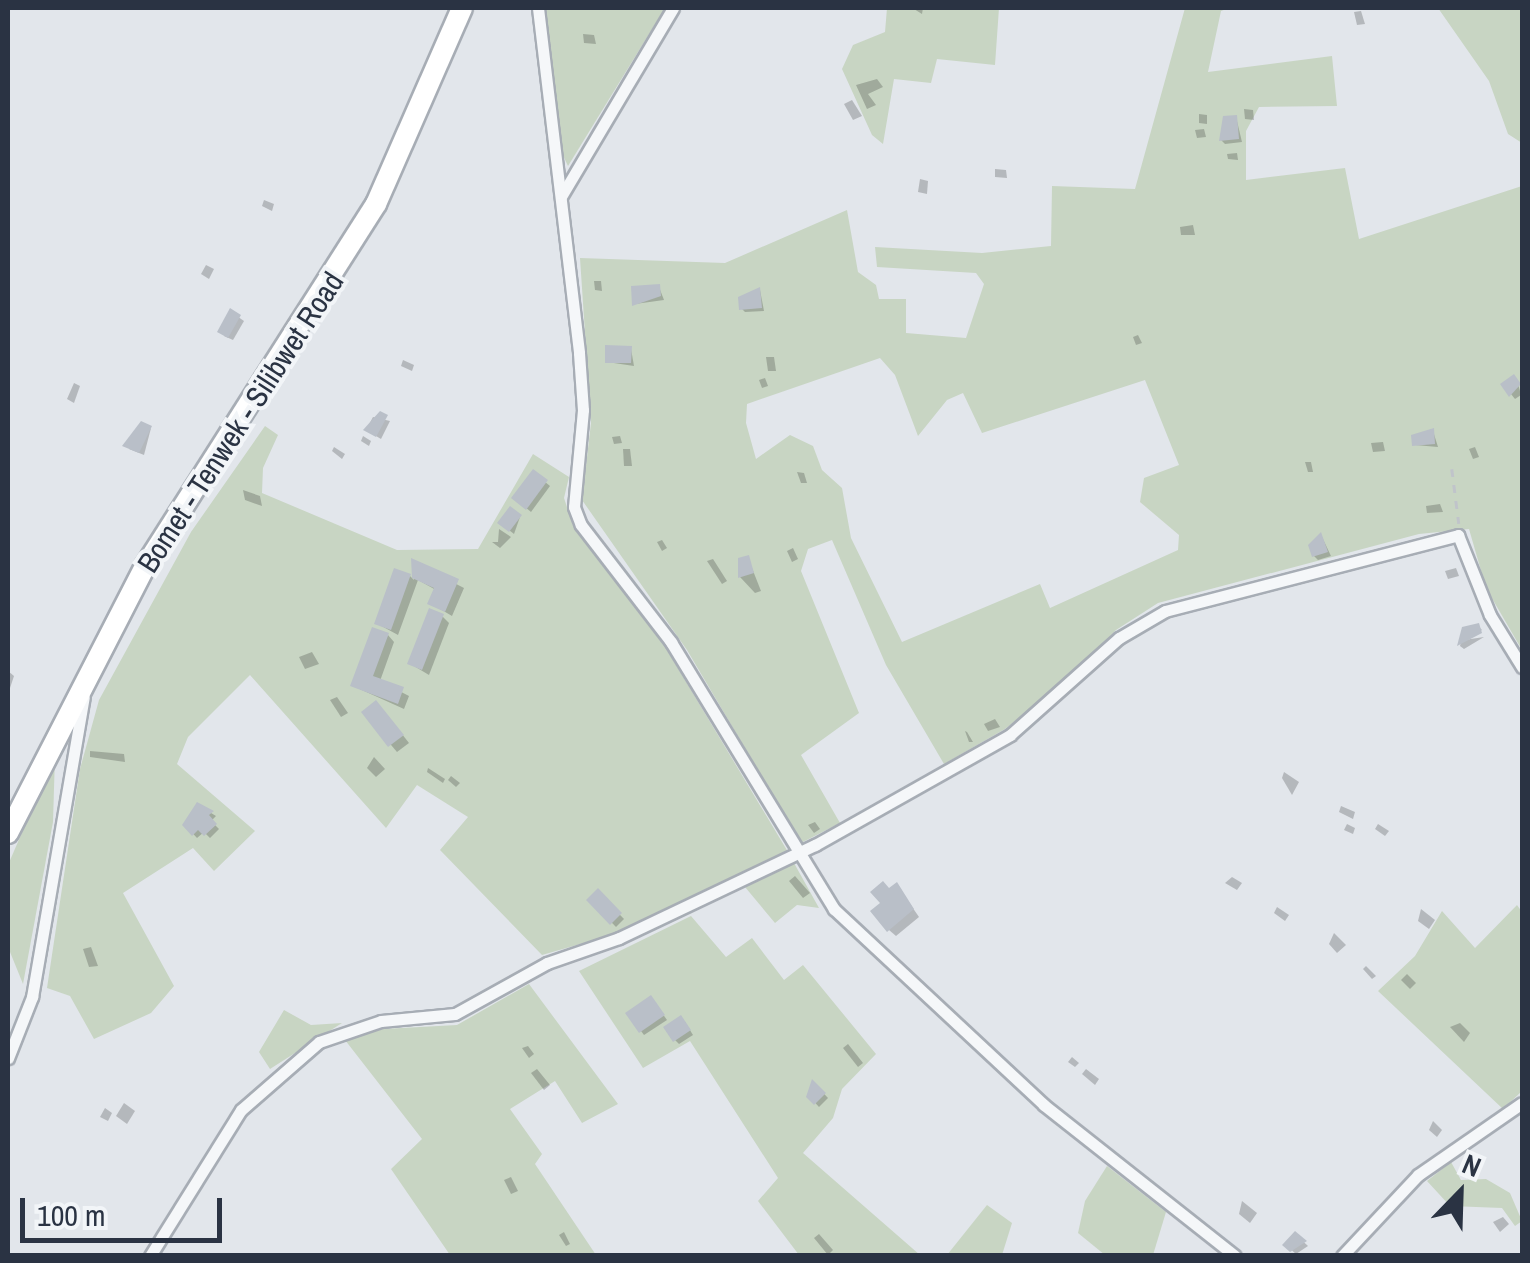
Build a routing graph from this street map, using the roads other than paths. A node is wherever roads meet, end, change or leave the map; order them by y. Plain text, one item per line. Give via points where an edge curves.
1 (462, 8) edge
2 (538, 8) edge
3 (673, 8) edge
4 (562, 196) junction
5 (90, 668) junction
6 (1522, 668) edge
7 (8, 833) edge
8 (796, 853) junction
9 (8, 1058) edge
10 (1522, 1102) edge
11 (150, 1256) edge
12 (1235, 1256) edge
13 (1342, 1256) edge

1 - 5 main road, Bomet - Tenwek - Silibwet Road via 376,204 172,523
2 - 4 street
3 - 4 street
4 - 8 street via 582,391 574,508 580,525 671,642
5 - 7 main road, Bomet - Tenwek - Silibwet Road
5 - 9 street via 53,898 32,997
6 - 8 street via 1490,615 1458,535 1274,579 1142,621 1010,735
8 - 11 street via 657,922 546,963 455,1014 381,1022 319,1042 241,1110
8 - 12 street via 834,909 870,946 1044,1105
10 - 13 street via 1418,1176

